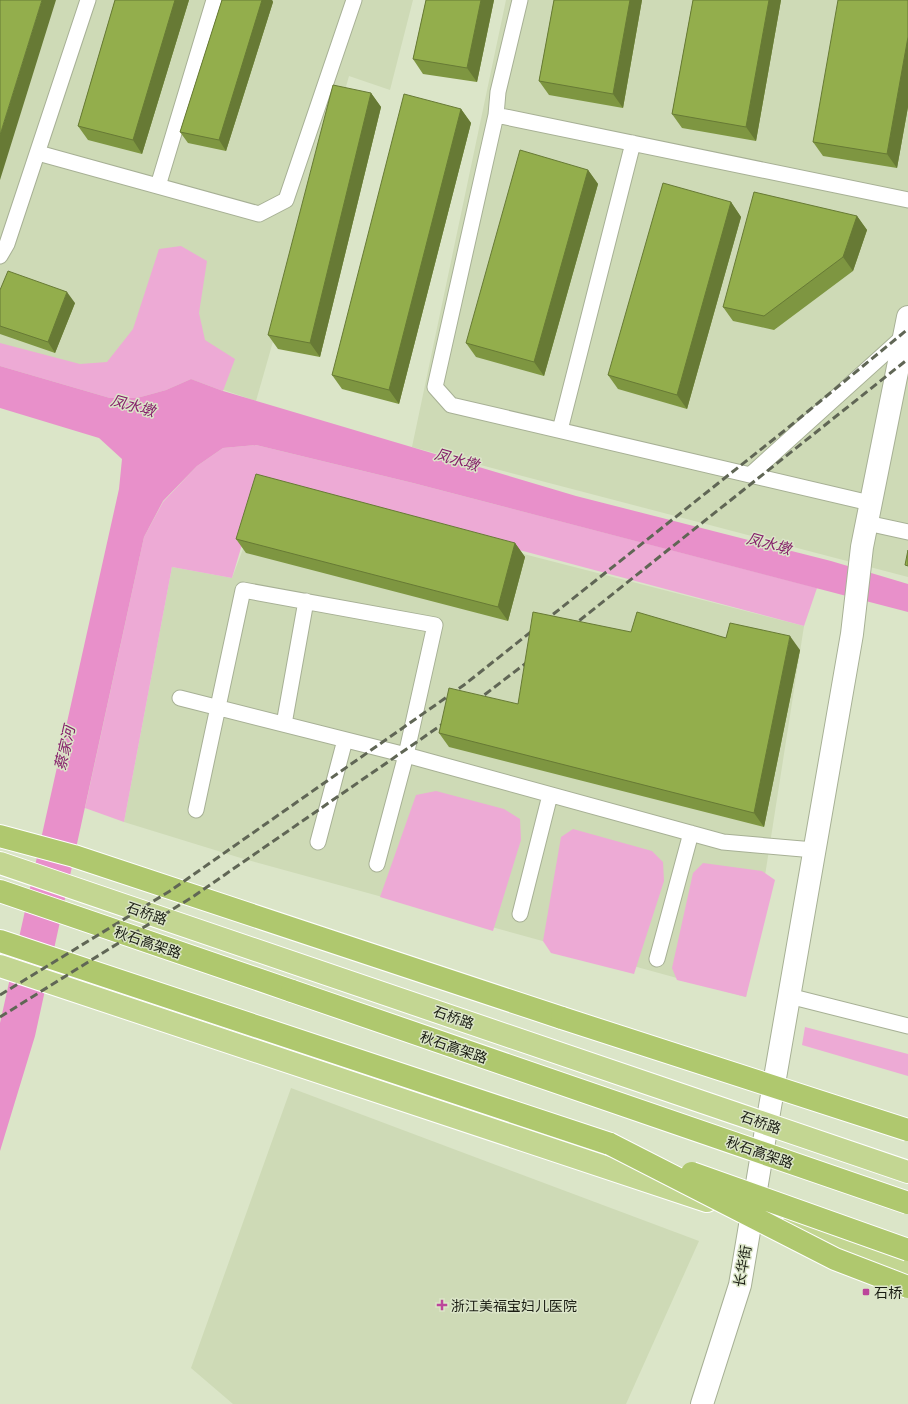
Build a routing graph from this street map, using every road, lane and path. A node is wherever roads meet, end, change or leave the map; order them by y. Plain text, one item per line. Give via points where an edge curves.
1 (88, 0) edge
2 (214, 0) edge
3 (354, 0) edge
4 (520, 0) edge
5 (496, 115) junction
6 (633, 143) junction
7 (38, 153) junction
8 (158, 186) junction
9 (908, 200) edge
10 (0, 256) edge
11 (907, 328) edge
12 (560, 430) junction
13 (750, 475) junction
14 (868, 513) junction
15 (908, 532) edge
16 (306, 601) junction
17 (180, 698) dead end
18 (218, 708) junction
19 (284, 724) junction
20 (345, 740) junction
21 (406, 756) junction
22 (550, 795) junction
23 (196, 810) dead end
24 (691, 833) junction
25 (0, 836) edge
26 (318, 842) dead end
27 (814, 850) junction
28 (0, 863) edge
29 (377, 864) dead end
30 (0, 891) edge
31 (520, 914) dead end
32 (0, 941) edge
33 (658, 959) dead end
34 (0, 966) edge
35 (789, 996) junction
36 (908, 1026) edge
37 (766, 1124) junction
38 (908, 1130) edge
39 (610, 1144) junction
40 (908, 1172) edge
41 (908, 1203) edge
42 (751, 1215) junction
43 (908, 1250) edge
44 (908, 1271) edge
45 (908, 1288) edge
46 (702, 1404) edge

1 - 7 lane
2 - 8 lane
3 - 8 lane via 286,200 259,214
4 - 5 lane via 498,92
5 - 6 lane
5 - 12 lane via 435,387 451,405
6 - 9 lane
6 - 12 lane
7 - 8 lane
7 - 10 lane via 7,244
11 - 13 lane
11 - 14 street, 长华街
12 - 13 lane
13 - 14 lane
14 - 15 lane
14 - 27 street, 长华街 via 852,634
16 - 18 lane via 243,590
16 - 19 lane
16 - 21 lane via 435,625
17 - 18 lane
18 - 19 lane
18 - 23 lane
19 - 20 lane
20 - 21 lane
20 - 26 lane
21 - 22 lane
21 - 29 lane
22 - 24 lane
22 - 31 lane
24 - 27 lane via 723,842
24 - 33 lane
25 - 38 highway, bridge via 74,856
27 - 35 street, 长华街
28 - 37 main road, 石桥路
30 - 41 highway, 秋石高架路, bridge
32 - 39 highway
34 - 42 main road
35 - 36 lane
35 - 37 street, 长华街
37 - 40 main road, 石桥路
37 - 42 street, 长华街
39 - 43 highway, bridge
39 - 45 highway, bridge via 835,1259
42 - 44 main road
42 - 46 street, 长华街 via 740,1285

